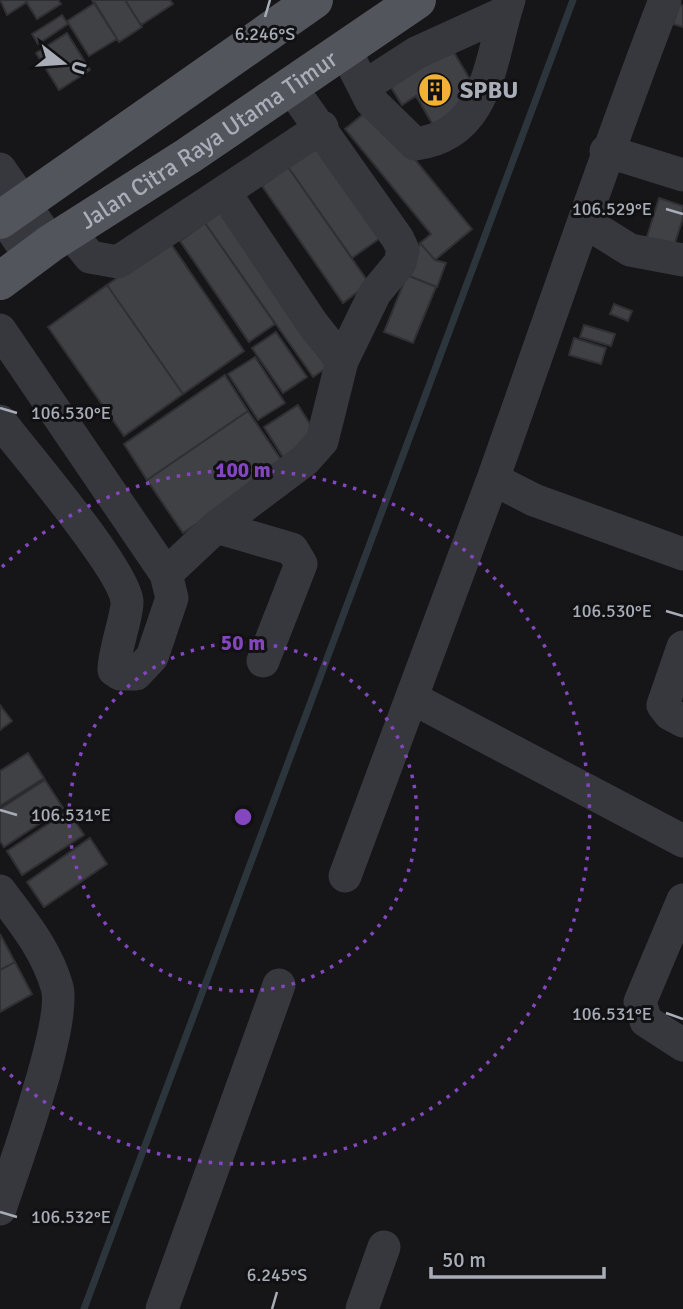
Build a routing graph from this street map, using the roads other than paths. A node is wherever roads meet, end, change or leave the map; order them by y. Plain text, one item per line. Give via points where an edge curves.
1 (416, 0) edge
2 (664, 0) edge
3 (506, 6) edge
4 (301, 9) edge
5 (333, 56) junction
6 (290, 86) junction
7 (365, 86) junction
8 (322, 127) junction
9 (606, 151) junction
10 (0, 169) edge
11 (683, 175) edge
12 (225, 193) junction
13 (7, 214) edge
14 (585, 222) junction
15 (51, 244) junction
16 (683, 260) edge
17 (0, 281) edge
18 (0, 330) edge
19 (342, 361) junction
20 (0, 421) edge
21 (493, 479) junction
22 (216, 527) junction
23 (683, 554) edge
24 (166, 574) junction
25 (683, 647) edge
26 (263, 661) dead end
27 (412, 698) junction
28 (683, 721) edge
29 (683, 841) edge
30 (345, 876) dead end
31 (0, 891) edge
32 (683, 900) edge
33 (279, 985) dead end
34 (683, 1045) edge
35 (0, 1209) edge
36 (384, 1247) dead end
37 (162, 1309) edge
38 (362, 1309) edge

1 - 5 main road, Jalan Citra Raya Utama Timur
2 - 9 street
3 - 7 street via 416,53
3 - 7 street via 477,107 447,134 415,144 371,101
4 - 5 main road
4 - 13 main road
5 - 6 main road, Jalan Citra Raya Utama Timur
5 - 7 street
6 - 8 street
6 - 15 main road, Jalan Citra Raya Utama Timur
8 - 12 street
8 - 19 street via 403,250 400,264 375,293
9 - 11 street
9 - 14 street
10 - 13 street
12 - 15 street via 118,262
12 - 19 street
13 - 15 street
14 - 16 street via 630,250
14 - 21 street
15 - 17 main road, Jalan Citra Raya Utama Timur
18 - 24 street
19 - 22 street via 322,441 305,460
20 - 24 street via 112,570 127,602 114,653 114,670 120,674 135,674 152,657 172,598
21 - 23 street via 534,500
21 - 27 street
22 - 24 street
22 - 26 street via 298,555 301,564
25 - 28 street via 663,705
27 - 29 street
27 - 30 street
31 - 35 street via 42,947 58,990 53,1037
32 - 34 street via 640,1002 646,1021
33 - 37 street
36 - 38 street

